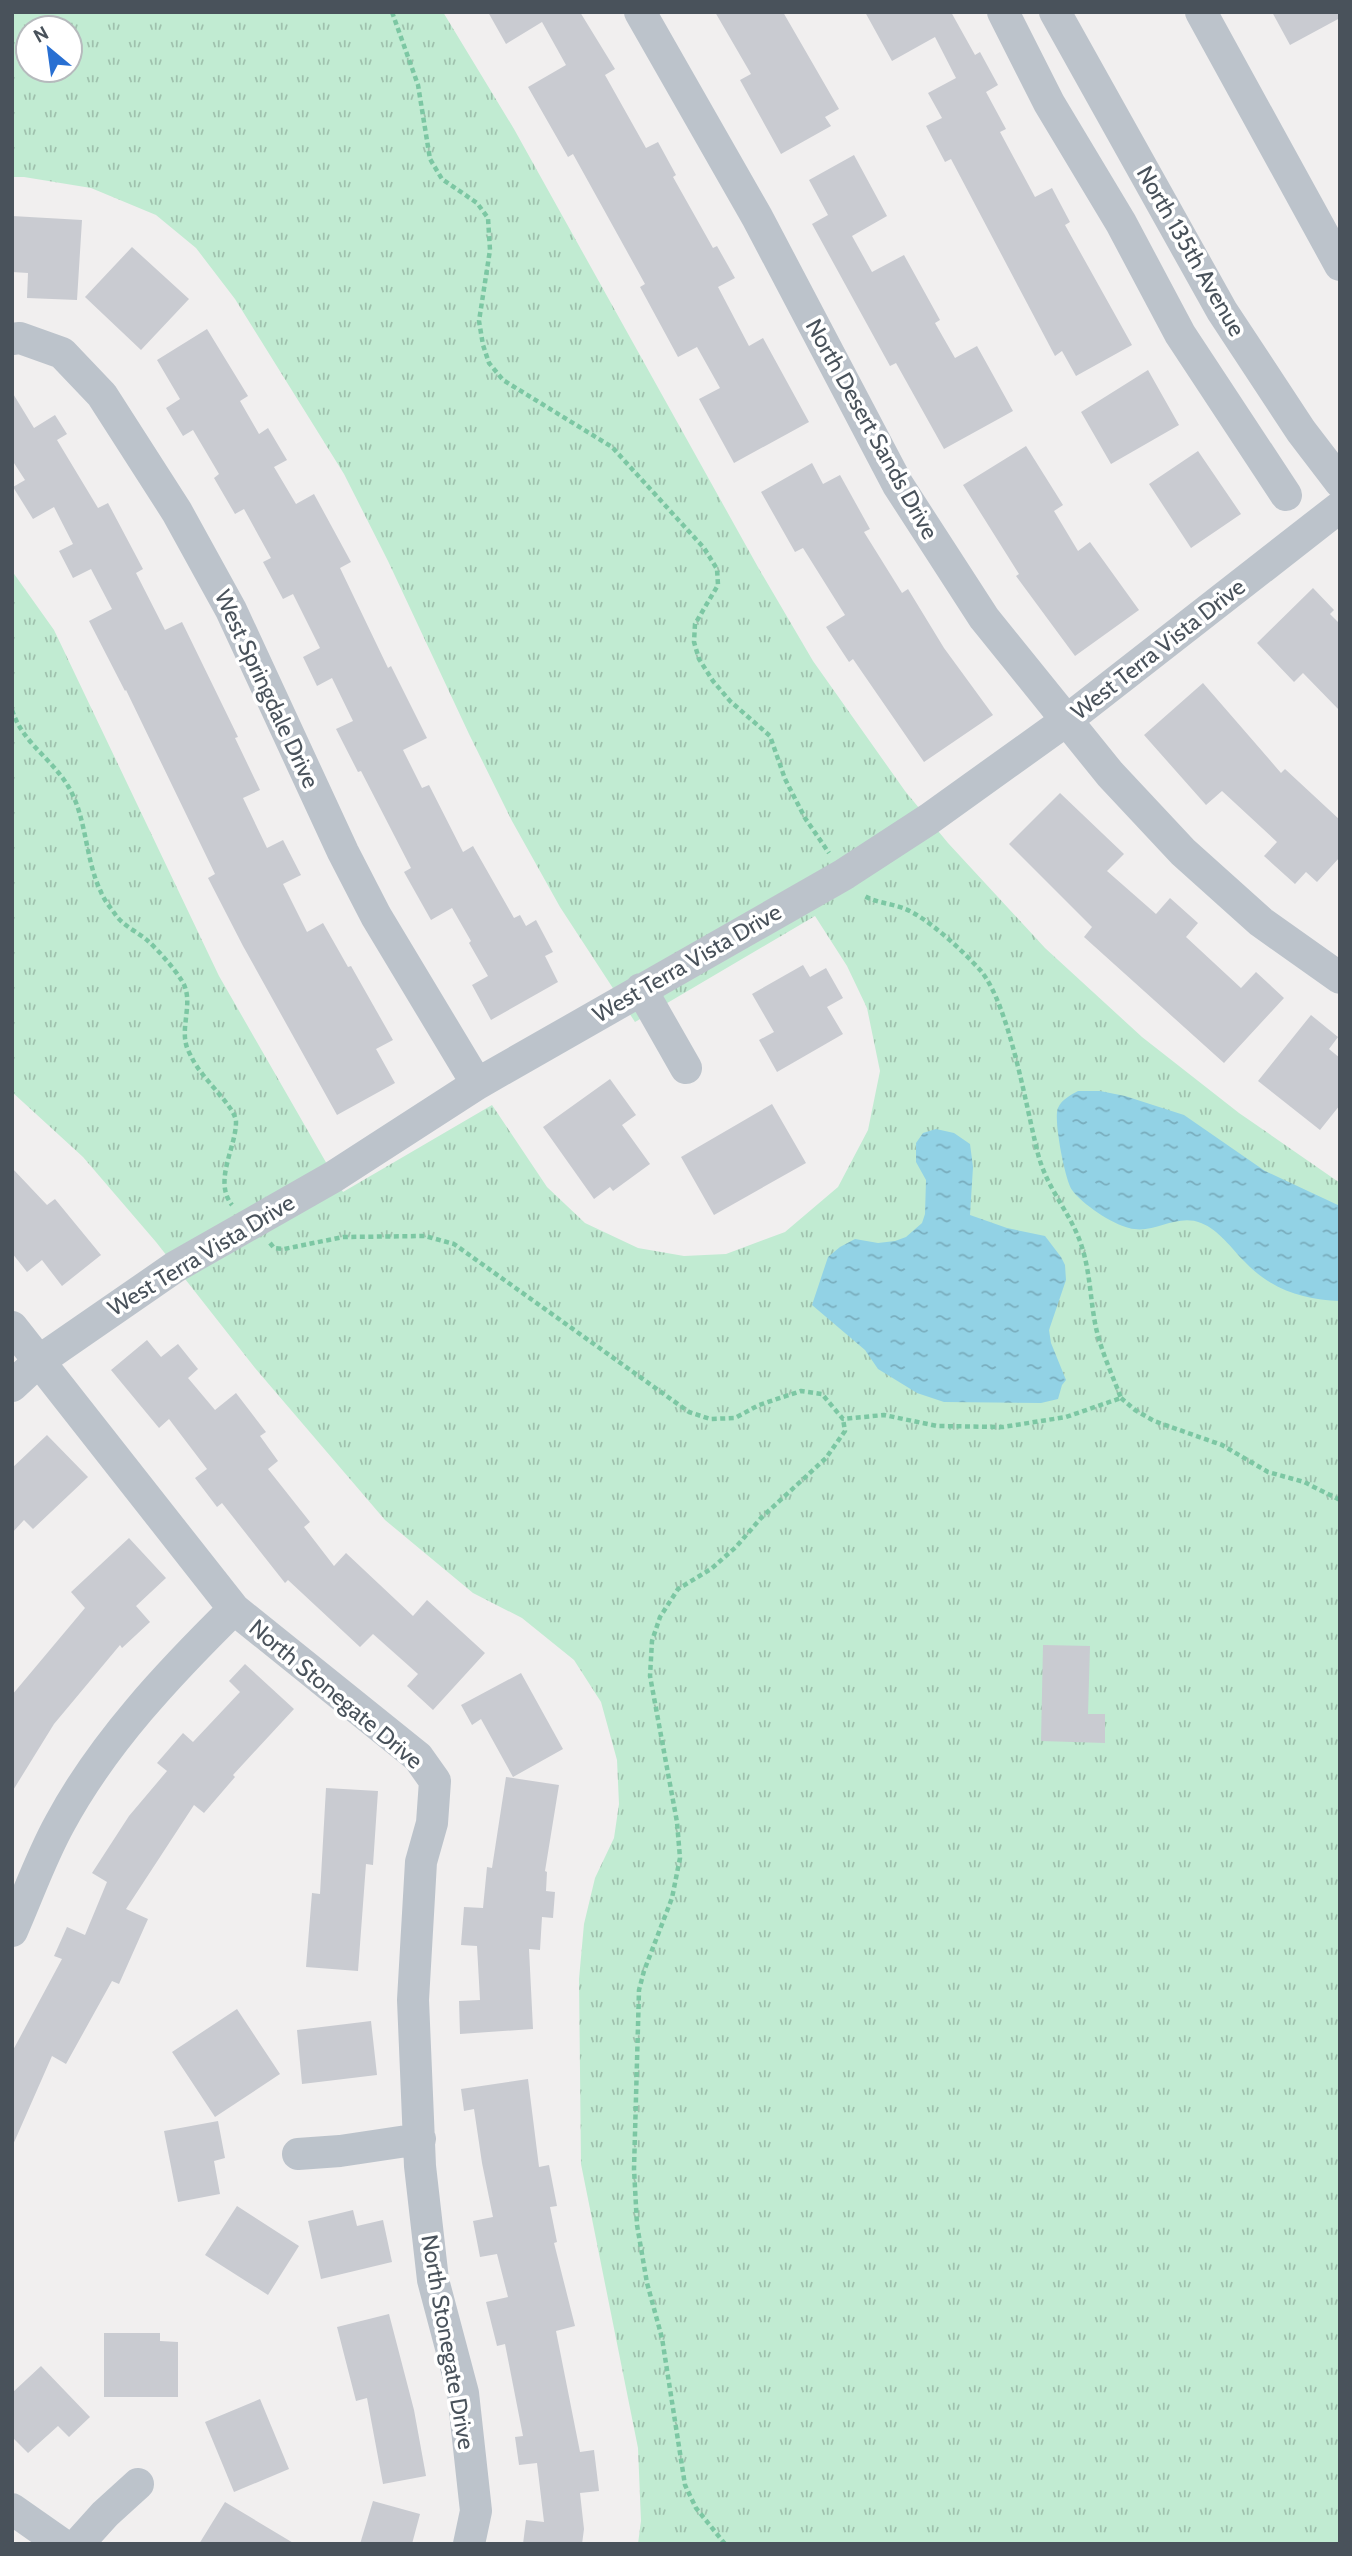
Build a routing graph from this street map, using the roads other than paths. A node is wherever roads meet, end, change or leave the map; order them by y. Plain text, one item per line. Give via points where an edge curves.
1 (640, 12) edge
2 (1003, 12) edge
3 (1055, 12) edge
4 (1201, 12) edge
5 (1340, 265) edge
6 (1223, 311) junction
7 (1180, 334) junction
8 (12, 339) edge
9 (1340, 482) edge
10 (1286, 495) dead end
11 (1340, 507) edge
12 (1067, 720) junction
13 (1340, 978) edge
14 (641, 989) junction
15 (686, 1068) dead end
16 (477, 1084) junction
17 (12, 1327) edge
18 (39, 1361) junction
19 (12, 1386) edge
20 (234, 1609) junction
21 (12, 1931) edge
22 (420, 2139) junction
23 (298, 2154) dead end
24 (138, 2484) dead end
25 (12, 2510) edge
26 (62, 2544) edge
27 (78, 2544) edge
28 (469, 2544) edge

1 - 12 street, North Desert Sands Drive via 757,217 898,485 984,618
2 - 7 street via 1049,103
3 - 6 street, North 135th Avenue
4 - 5 street
6 - 7 street
6 - 9 street, North 135th Avenue
7 - 10 street
8 - 16 street, West Springdale Drive via 62,353 102,395 177,512 231,610 376,916
11 - 12 street, West Terra Vista Drive
12 - 13 street, North Desert Sands Drive via 1183,852 1261,922
12 - 14 street, West Terra Vista Drive via 843,875
14 - 15 street
14 - 16 street, West Terra Vista Drive
16 - 18 street, West Terra Vista Drive via 333,1177 176,1267
17 - 18 street, North Stonegate Drive
18 - 19 street, West Terra Vista Drive
18 - 20 street, North Stonegate Drive
20 - 21 street via 175,1667 101,1759 60,1824
20 - 22 street, North Stonegate Drive via 418,1757 435,1781 432,1823 421,1862 413,2000
22 - 23 street
22 - 28 street, North Stonegate Drive via 433,2280 463,2393 476,2511
24 - 27 street
25 - 26 street

